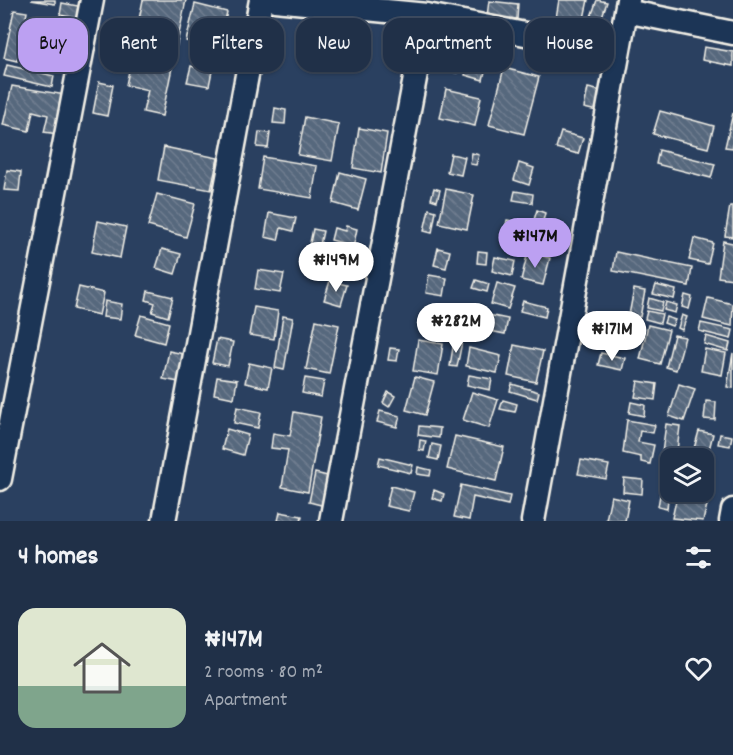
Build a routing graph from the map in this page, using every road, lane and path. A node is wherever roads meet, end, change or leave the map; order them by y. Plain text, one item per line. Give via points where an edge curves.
1 (92, 0) edge
2 (261, 0) edge
3 (275, 0) edge
4 (627, 5) edge
5 (426, 15) junction
6 (733, 33) edge
7 (618, 52) junction
8 (0, 479) edge
9 (733, 510) edge
10 (164, 521) edge
11 (331, 521) edge
12 (533, 521) edge
13 (731, 521) edge

1 - 8 street
2 - 10 street
3 - 5 street
4 - 6 street
4 - 7 street
5 - 7 street
5 - 11 street
7 - 12 street
9 - 13 street

